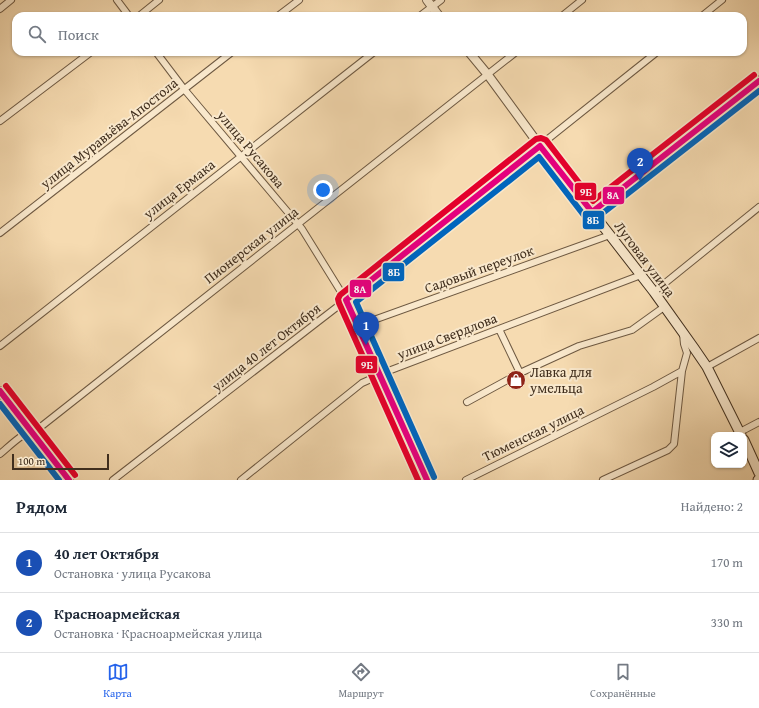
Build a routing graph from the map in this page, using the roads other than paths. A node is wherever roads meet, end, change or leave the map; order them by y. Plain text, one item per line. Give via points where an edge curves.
1 (11, 0) edge
2 (117, 0) edge
3 (159, 0) edge
4 (299, 0) edge
5 (426, 0) edge
6 (441, 0) edge
7 (582, 0) edge
8 (722, 0) edge
9 (432, 7) junction
10 (0, 9) edge
11 (126, 12) edge
12 (144, 12) edge
13 (283, 12) edge
14 (425, 12) edge
15 (436, 12) edge
16 (567, 12) edge
17 (707, 12) edge
18 (86, 56) edge
19 (159, 56) edge
20 (227, 56) edge
21 (369, 56) edge
22 (472, 56) edge
23 (511, 56) edge
24 (652, 56) edge
25 (488, 75) junction
26 (759, 81) edge
27 (184, 89) junction
28 (0, 121) edge
29 (540, 146) junction
30 (241, 156) junction
31 (759, 207) edge
32 (592, 212) junction
33 (298, 223) junction
34 (0, 233) edge
35 (610, 235) junction
36 (641, 275) junction
37 (654, 292) junction
38 (346, 300) junction
39 (664, 307) junction
40 (357, 326) junction
41 (499, 329) junction
42 (683, 333) junction
43 (759, 338) edge
44 (0, 346) edge
45 (707, 367) junction
46 (682, 371) junction
47 (520, 373) junction
48 (380, 375) junction
49 (0, 391) edge
50 (467, 402) dead end
51 (759, 422) edge
52 (30, 431) junction
53 (740, 432) edge
54 (747, 432) edge
55 (747, 447) edge
56 (0, 454) edge
57 (759, 473) edge
58 (69, 480) edge
59 (113, 480) edge
60 (241, 480) edge
61 (427, 480) edge
62 (466, 480) edge
63 (603, 480) edge

1 - 10 street
2 - 11 street
3 - 12 street
4 - 13 street
5 - 9 street
6 - 9 street
7 - 16 street
8 - 17 street
9 - 14 street
9 - 15 street
18 - 28 street
19 - 27 street, улица Русакова
20 - 27 street, улица Муравьёва-Апостола
21 - 30 street, улица Ермака
22 - 25 street, Луговая улица
23 - 25 street, Пионерская улица
24 - 29 street, улица 40 лет Октября
25 - 29 street, Луговая улица
25 - 33 street, Пионерская улица
26 - 32 main road
27 - 30 street, улица Русакова
27 - 34 street, улица Муравьёва-Апостола
29 - 32 street, Луговая улица
29 - 38 street, улица 40 лет Октября
30 - 33 street, улица Русакова
30 - 44 street, улица Ермака
31 - 37 street
32 - 35 main road, Луговая улица
33 - 38 street, улица Русакова
33 - 52 street, Пионерская улица via 38,429
35 - 36 main road, Луговая улица
35 - 40 street, Садовый переулок
36 - 37 main road, Луговая улица
36 - 41 street, улица Свердлова
37 - 39 main road, Луговая улица
38 - 40 street, улица Русакова
38 - 59 street, улица 40 лет Октября
39 - 42 main road, Луговая улица
39 - 47 street via 632,330 579,346
40 - 48 street, улица Русакова
41 - 47 street
41 - 48 street, улица Свердлова
42 - 45 main road, Луговая улица
42 - 46 street via 687,353
43 - 45 street
45 - 53 main road, Луговая улица
46 - 62 street, Тюменская улица
46 - 63 street via 674,444 668,450
47 - 50 street
48 - 60 street, улица Свердлова via 362,383
48 - 61 street, улица Русакова
49 - 52 street
51 - 54 street
52 - 56 street, Пионерская улица
52 - 58 street
55 - 57 main road, Луговая улица

